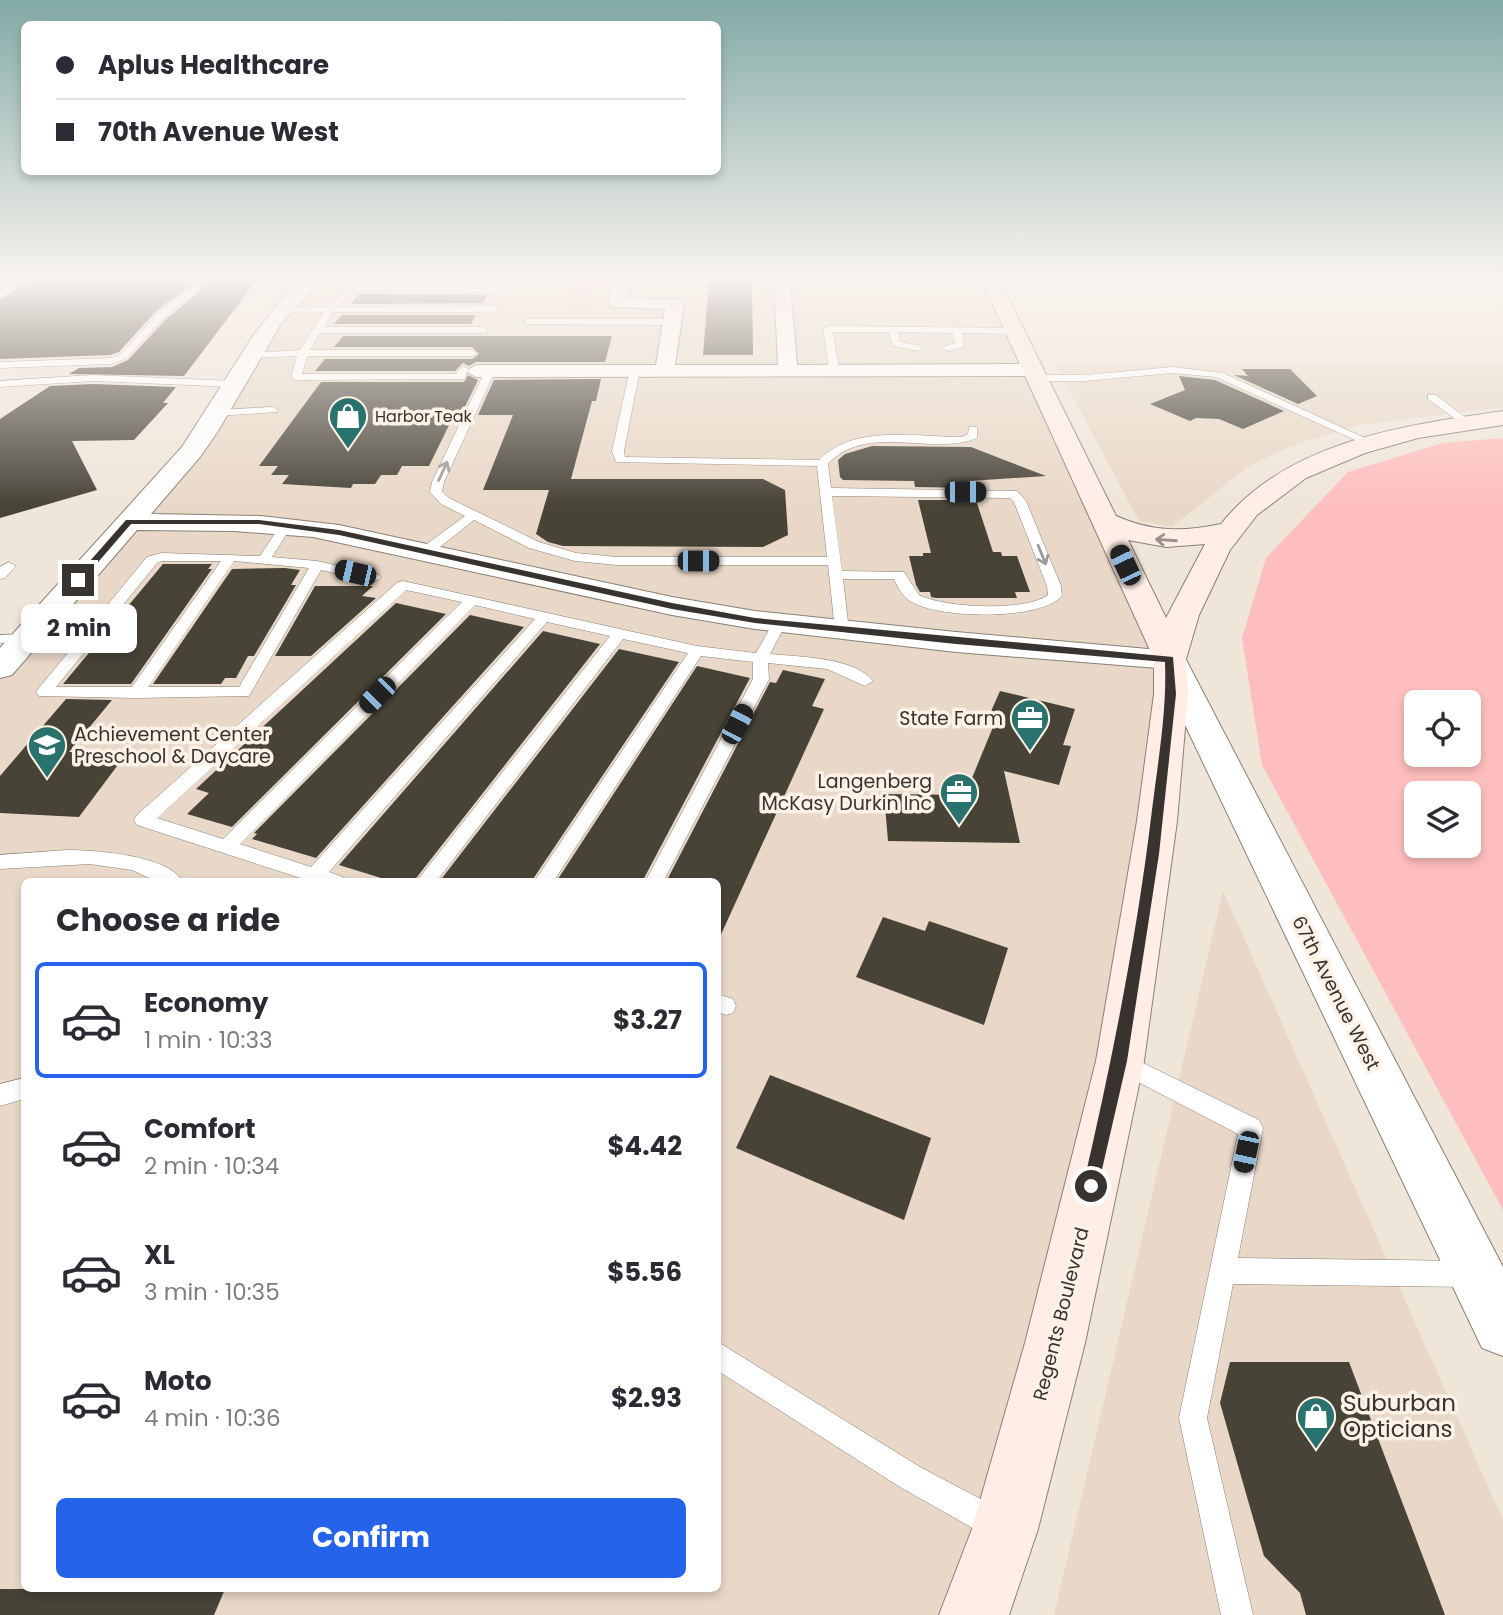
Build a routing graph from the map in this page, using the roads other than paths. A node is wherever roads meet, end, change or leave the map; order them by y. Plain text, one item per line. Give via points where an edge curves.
1 (123, 356) edge
2 (252, 356) edge
3 (302, 356) edge
4 (351, 356) edge
5 (667, 356) edge
6 (787, 356) edge
7 (832, 356) edge
8 (1027, 356) edge
9 (0, 365) edge
10 (475, 365) junction
11 (635, 369) junction
12 (665, 369) junction
13 (788, 369) junction
14 (834, 369) junction
15 (1035, 374) junction
16 (0, 384) edge
17 (234, 384) junction
18 (1432, 397) dead end
19 (273, 410) dead end
20 (217, 413) junction
21 (1503, 418) edge
22 (1466, 422) junction
23 (973, 429) dead end
24 (1370, 443) junction
25 (822, 463) junction
26 (825, 492) junction
27 (475, 514) junction
28 (1104, 521) junction
29 (129, 522) junction
30 (287, 524) junction
31 (1230, 530) junction
32 (425, 552) junction
33 (229, 557) junction
34 (264, 559) junction
35 (317, 565) junction
36 (835, 568) junction
37 (374, 578) dead end
38 (472, 600) junction
39 (544, 617) junction
40 (779, 624) junction
41 (842, 630) junction
42 (619, 634) junction
43 (13, 639) edge
44 (697, 651) junction
45 (760, 659) junction
46 (1170, 659) junction
47 (0, 668) edge
48 (865, 681) dead end
49 (136, 692) junction
50 (226, 847) junction
51 (0, 862) edge
52 (315, 875) junction
53 (167, 878) edge
54 (324, 878) edge
55 (428, 878) edge
56 (545, 878) edge
57 (656, 878) edge
58 (1119, 1061) junction
59 (21, 1090) edge
60 (0, 1095) edge
61 (1222, 1271) junction
62 (1476, 1274) junction
63 (1503, 1327) edge
64 (721, 1358) edge
65 (1006, 1529) junction
66 (974, 1615) edge
67 (1237, 1615) edge

1 - 9 lane via 112,361
2 - 17 street
3 - 10 lane via 296,377 460,377
4 - 10 lane
5 - 12 street
6 - 13 street
7 - 14 lane
8 - 15 main road
10 - 11 street
27 -> 10 lane via 445,501 436,488
11 - 12 street
11 - 25 lane via 617,455 620,460
12 - 13 street
13 - 14 street
14 - 15 street
15 - 24 lane via 1201,371
15 - 28 main road
16 - 17 lane via 93,378
17 - 20 street
18 - 22 lane
19 - 20 lane
20 - 29 street via 191,452
21 - 22 main road, Regents Boulevard
22 - 24 main road, Regents Boulevard
23 - 25 lane via 972,436 962,440 852,444 832,452
24 - 31 main road, Regents Boulevard via 1297,473 1247,509
25 - 26 lane
26 - 36 lane
26 -> 36 lane via 1013,494 1020,501 1055,597 1033,607 1002,609 928,603 908,592 899,575
27 - 32 lane
27 - 36 lane via 545,549 603,561
31 -> 28 main road via 1169,541 1135,535
28 - 46 main road
29 - 30 street
29 - 43 street
30 - 32 street
30 - 34 lane
31 - 46 main road, Regents Boulevard via 1183,615
32 - 40 street
33 - 34 lane
33 - 49 lane
33 - 49 lane via 152,560 44,692
34 - 35 lane
35 - 37 lane
35 - 49 lane via 244,692
36 - 41 lane
38 - 39 lane
38 - 50 lane
38 - 50 lane via 403,585 142,820
39 - 42 lane
39 - 52 lane
40 - 41 street
40 - 45 lane
41 - 46 street
42 - 44 lane
42 - 55 lane
43 - 47 street
44 - 45 lane
44 - 56 lane
45 - 48 lane via 829,665
45 - 57 lane via 761,679
46 - 58 main road, Regents Boulevard via 1171,694 1157,821
46 - 62 street, 67th Avenue West
50 - 52 lane
51 - 53 lane via 100,857 148,868
52 - 54 lane
58 - 61 lane via 1251,1128
58 - 65 main road, Regents Boulevard via 1055,1343
59 - 60 lane
61 - 62 lane
61 - 67 lane via 1193,1418
62 - 63 street, 67th Avenue West
64 - 65 lane via 910,1477
65 - 66 main road, Regents Boulevard

